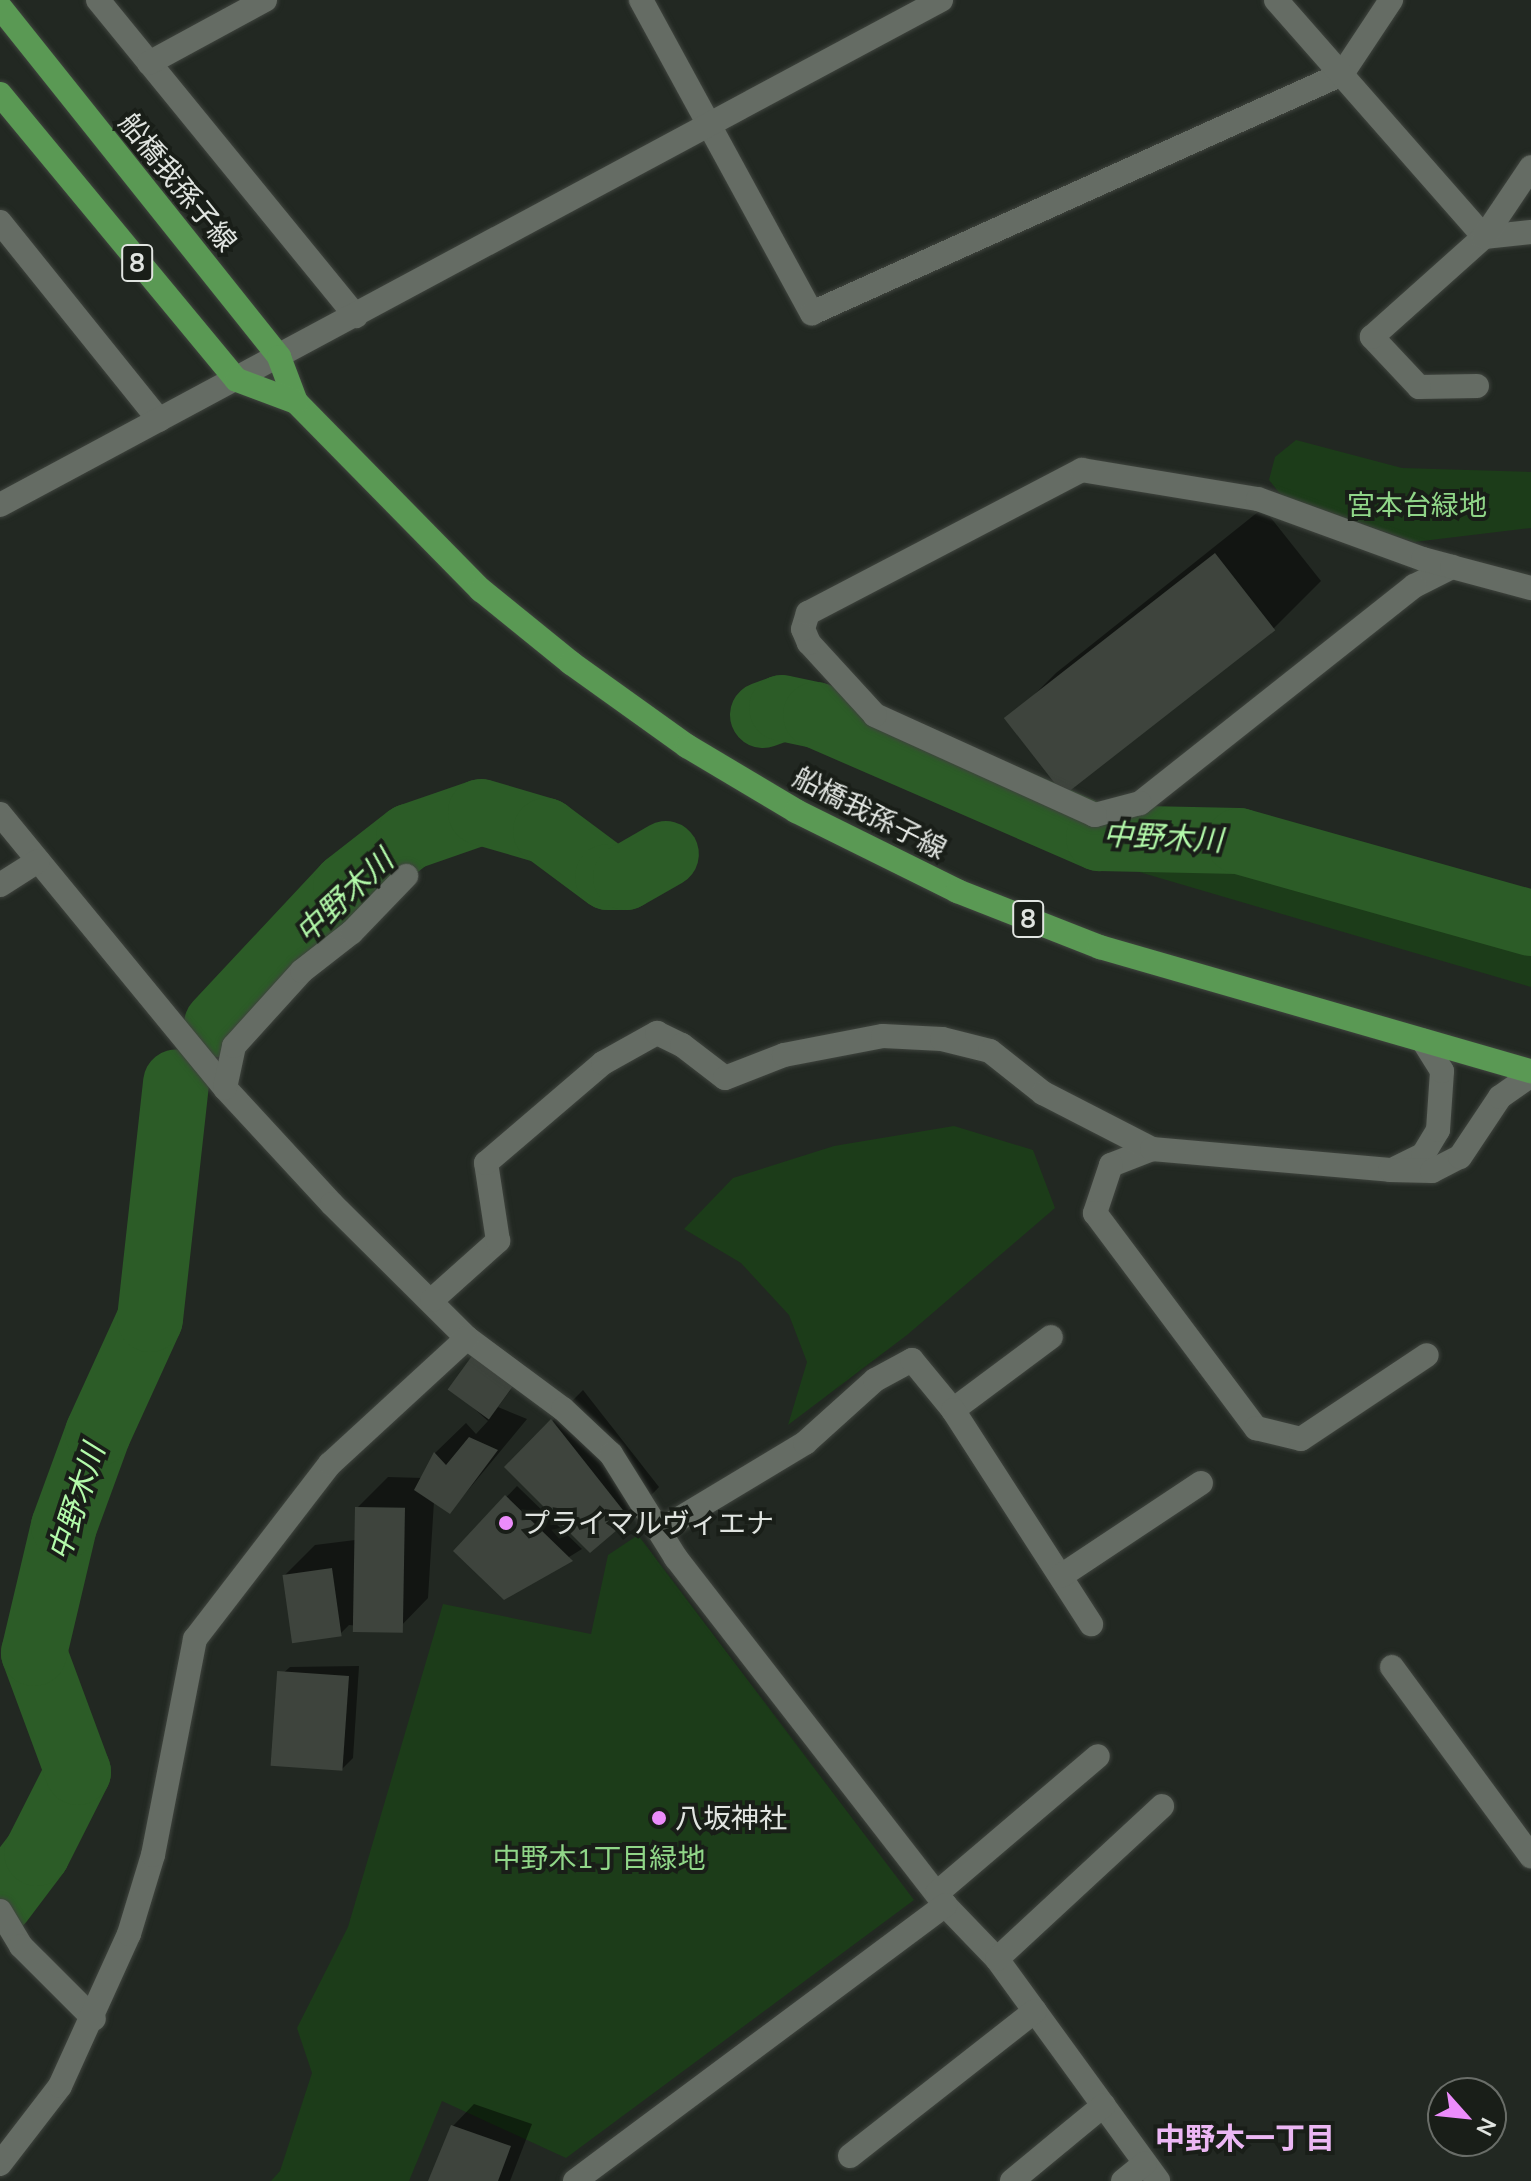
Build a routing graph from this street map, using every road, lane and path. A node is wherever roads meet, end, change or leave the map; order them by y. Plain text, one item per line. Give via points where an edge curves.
1 (98, 0) edge
2 (265, 0) edge
3 (641, 0) edge
4 (941, 0) edge
5 (1276, 0) edge
6 (1391, 0) edge
7 (0, 7) edge
8 (149, 63) junction
9 (1342, 74) junction
10 (0, 94) edge
11 (706, 123) junction
12 (1531, 167) edge
13 (0, 222) edge
14 (1531, 232) edge
15 (1484, 237) junction
16 (356, 316) junction
17 (279, 357) junction
18 (237, 380) junction
19 (1477, 386) dead end
20 (296, 402) junction
21 (159, 420) junction
22 (0, 505) edge
23 (1452, 567) junction
24 (1531, 588) edge
25 (0, 814) edge
26 (38, 861) junction
27 (406, 876) dead end
28 (0, 885) edge
29 (1423, 1040) junction
30 (1531, 1073) edge
31 (225, 1088) junction
32 (1152, 1149) junction
33 (1390, 1170) junction
34 (432, 1300) junction
35 (1051, 1337) dead end
36 (467, 1338) junction
37 (1427, 1355) dead end
38 (953, 1410) junction
39 (1201, 1483) dead end
40 (662, 1529) junction
41 (1061, 1576) junction
42 (1091, 1624) dead end
43 (1392, 1667) dead end
44 (1098, 1756) dead end
45 (1162, 1806) dead end
46 (1531, 1856) edge
47 (941, 1899) junction
48 (2, 1915) edge
49 (997, 1959) junction
50 (1035, 2011) junction
51 (94, 2019) junction
52 (1104, 2105) junction
53 (850, 2156) dead end
54 (0, 2164) edge
55 (1151, 2172) edge
56 (575, 2181) edge
57 (1012, 2181) edge
58 (1123, 2181) edge

1 - 8 street
2 - 8 street
3 - 11 street
4 - 11 street
5 - 9 street
6 - 9 street
7 - 17 main road, 船橋我孫子線 / 8
8 - 16 street
9 - 11 street via 812,313
9 - 15 street
10 - 18 main road, 船橋我孫子線 / 8
11 - 16 street
12 - 15 street
13 - 21 street
14 - 15 street
15 - 19 street via 1372,337 1419,387
16 - 17 street
17 - 18 street
17 - 20 main road, 船橋我孫子線 / 8
18 - 20 main road, 船橋我孫子線 / 8
18 - 21 street
20 - 29 main road, 船橋我孫子線 / 8 via 493,600 687,746 796,811 957,891 1100,947
21 - 22 street
23 - 23 street via 1414,586 1140,803 1095,815 875,715 809,643 803,629 808,613 1082,470 1258,499
23 - 24 street
25 - 26 street
26 - 28 street
26 - 31 street
27 - 31 street via 352,932 302,971 234,1046
29 - 30 main road, 船橋我孫子線 / 8
29 - 33 street via 1442,1071 1438,1130 1423,1155
30 - 33 street via 1500,1097 1460,1157 1432,1171
31 - 34 street via 332,1204
32 - 33 street
32 - 34 street via 1043,1093 990,1051 942,1039 883,1036 784,1055 725,1078 657,1033 603,1063 486,1163 498,1241
32 - 37 street via 1111,1165 1095,1213 1256,1428 1301,1439
34 - 36 street
35 - 38 street
36 - 40 street via 563,1409 611,1454
36 - 51 street via 330,1464 195,1639 153,1855 129,1934
38 - 40 street via 912,1360 875,1380 805,1443
38 - 41 street
39 - 41 street
40 - 47 street via 676,1558
41 - 42 street
43 - 46 street
44 - 47 street
45 - 49 street
47 - 49 street
47 - 56 street
48 - 51 street via 21,1946
49 - 50 street
50 - 52 street
50 - 53 street
51 - 54 street via 60,2086
52 - 55 street
52 - 57 street
55 - 58 street

